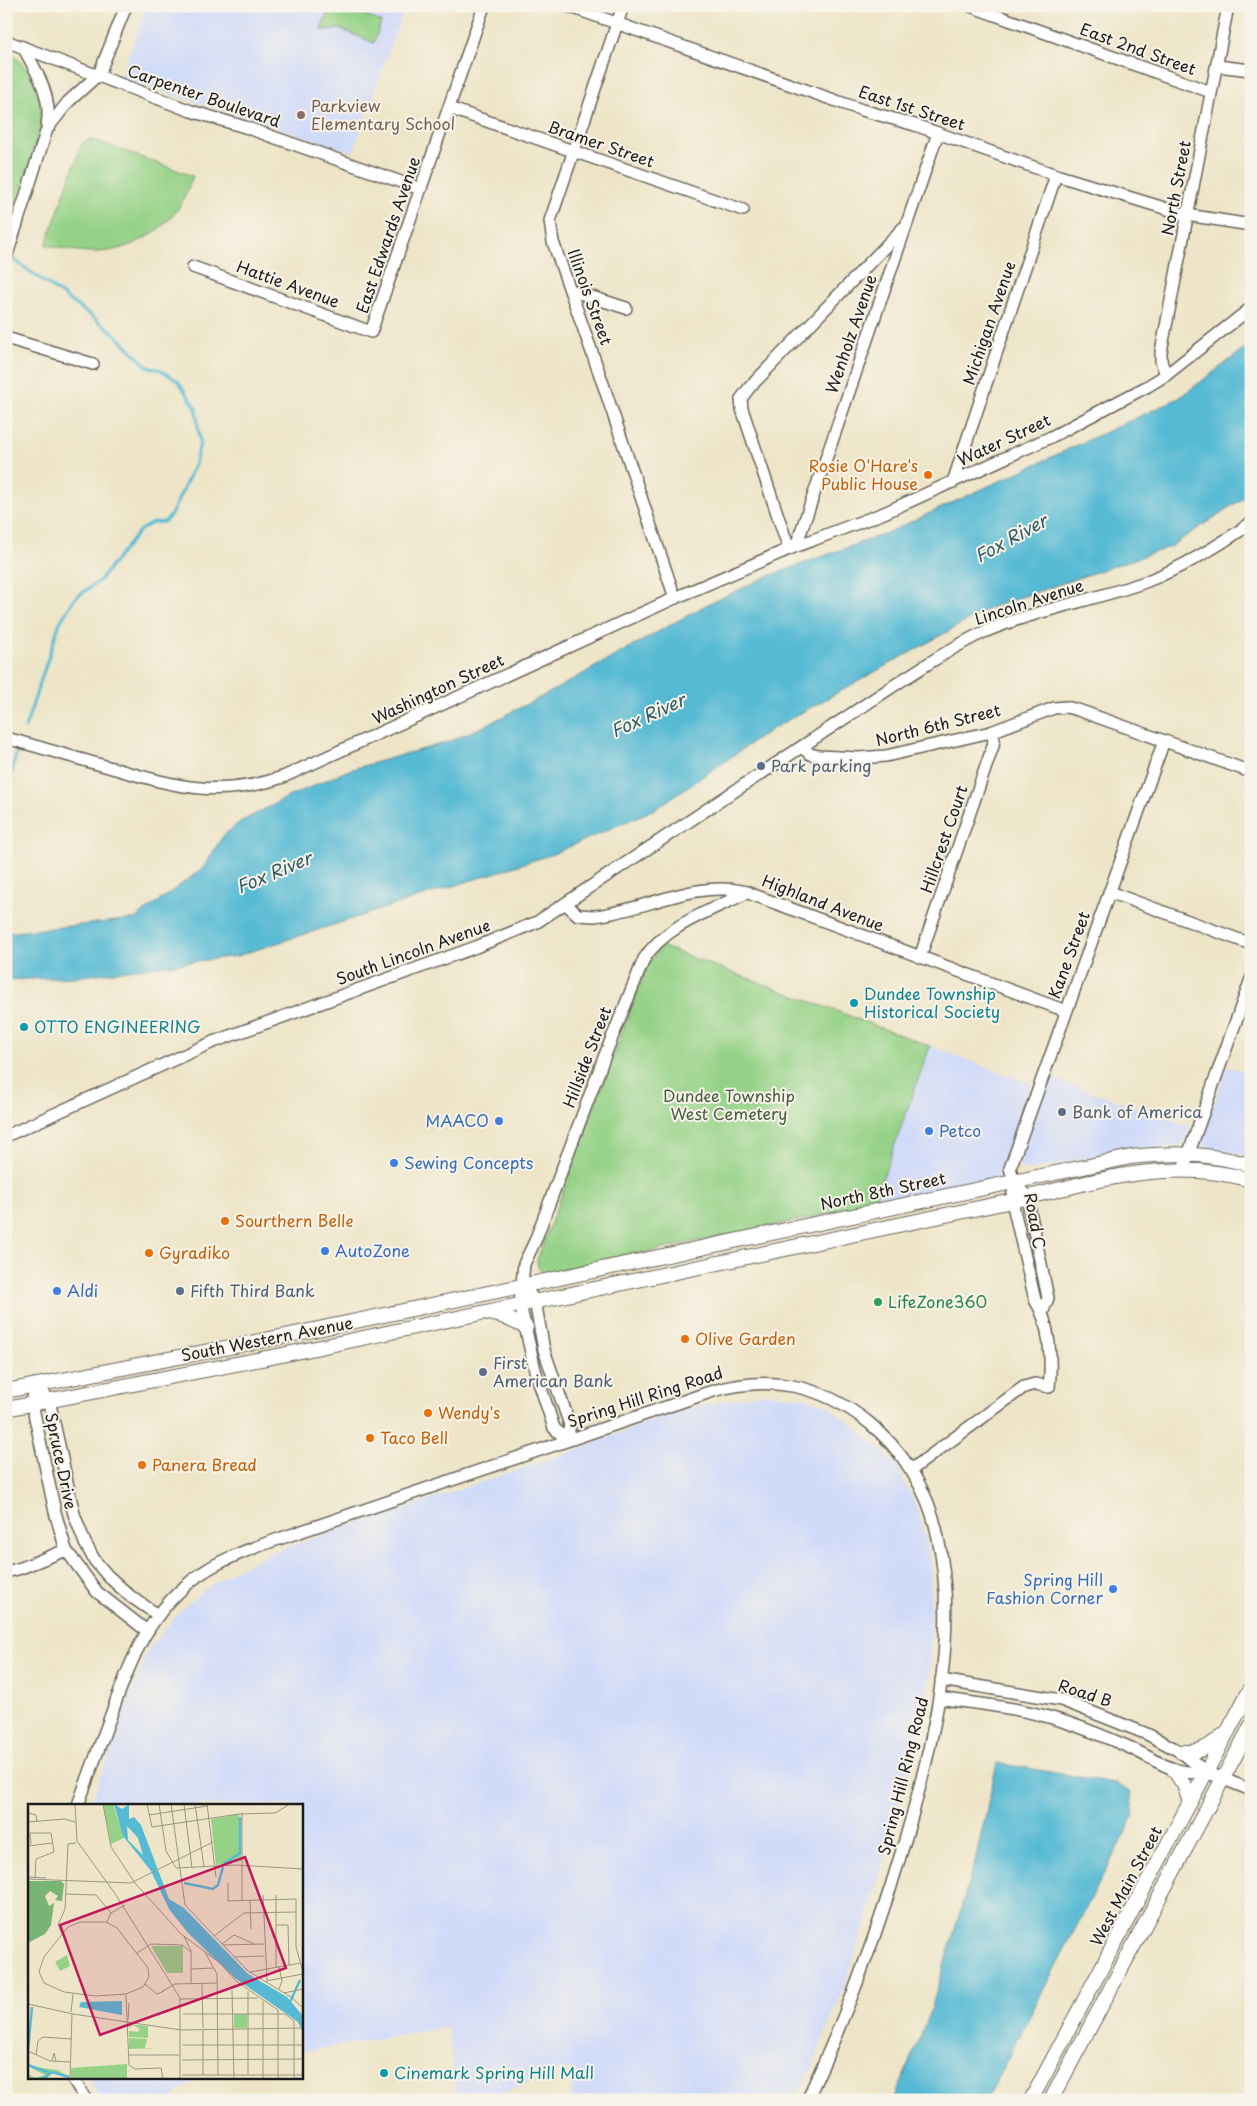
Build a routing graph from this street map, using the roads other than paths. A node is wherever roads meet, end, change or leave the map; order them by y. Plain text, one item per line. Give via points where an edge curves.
1 (126, 6) edge
2 (484, 6) edge
3 (568, 6) edge
4 (623, 6) edge
5 (970, 6) edge
6 (1228, 6) edge
7 (616, 24) junction
8 (6, 41) edge
9 (23, 47) junction
10 (1217, 66) junction
11 (1251, 70) edge
12 (99, 74) junction
13 (1211, 92) junction
14 (449, 108) junction
15 (46, 129) junction
16 (938, 133) junction
17 (573, 151) junction
18 (1056, 175) junction
19 (421, 189) junction
20 (743, 210) dead end
21 (1187, 215) junction
22 (906, 224) junction
23 (1251, 225) edge
24 (6, 258) edge
25 (193, 267) dead end
26 (570, 290) junction
27 (626, 308) dead end
28 (1251, 308) edge
29 (371, 332) joint
30 (6, 338) edge
31 (93, 364) dead end
32 (1166, 375) junction
33 (953, 482) junction
34 (1251, 523) edge
35 (792, 548) junction
36 (750, 566) joint
37 (675, 598) junction
38 (992, 732) junction
39 (6, 738) edge
40 (1164, 741) junction
41 (802, 747) junction
42 (1251, 772) edge
43 (748, 892) junction
44 (1109, 892) junction
45 (566, 904) junction
46 (1251, 944) edge
47 (920, 957) junction
48 (1251, 979) edge
49 (1066, 1011) junction
50 (6, 1136) edge
51 (1188, 1153) junction
52 (1251, 1165) edge
53 (1183, 1169) junction
54 (1251, 1180) edge
55 (1014, 1181) junction
56 (1027, 1198) junction
57 (1012, 1201) junction
58 (830, 1220) junction
59 (834, 1237) junction
60 (523, 1285) junction
61 (535, 1301) junction
62 (520, 1304) junction
63 (1043, 1311) junction
64 (483, 1312) junction
65 (526, 1327) junction
66 (36, 1384) junction
67 (6, 1391) edge
68 (49, 1400) junction
69 (32, 1403) junction
70 (6, 1409) edge
71 (567, 1440) junction
72 (911, 1470) junction
73 (66, 1550) junction
74 (6, 1572) edge
75 (158, 1615) junction
76 (146, 1631) junction
77 (941, 1680) junction
78 (1251, 1688) edge
79 (939, 1698) junction
80 (1251, 1726) edge
81 (1228, 1730) junction
82 (1181, 1752) junction
83 (1174, 1770) junction
84 (1206, 1772) junction
85 (1222, 1779) junction
86 (1251, 1790) edge
87 (1190, 1802) junction
88 (78, 1804) edge
89 (73, 2078) edge
90 (86, 2100) edge
91 (807, 2100) edge
92 (1031, 2100) edge
93 (1051, 2100) edge

1 - 12 street
2 - 14 street, East Edwards Avenue
3 - 7 street, East 1st Street
4 - 7 street, Illinois Street
5 - 13 street, East 2nd Street
6 - 10 street, North Street
7 - 16 street, East 1st Street via 862,110
7 - 17 street, Illinois Street
8 - 9 street, Carpenter Boulevard
9 - 12 street, Carpenter Boulevard
9 - 15 street via 49,105
10 - 11 street
10 - 13 street, North Street
12 - 15 street via 68,102
12 - 19 street, Carpenter Boulevard via 191,111
13 - 21 street, North Street
14 - 17 street, Bramer Street
14 - 19 street, East Edwards Avenue
15 - 24 street
16 - 18 street, East 1st Street
16 - 22 street, Wenholz Avenue
17 - 20 street, Bramer Street
17 - 26 street, Illinois Street via 550,221 553,242
18 - 21 street, East 1st Street
18 - 33 street, Michigan Avenue
19 - 29 street, East Edwards Avenue
21 - 23 street, East 1st Street
21 - 32 street, North Street via 1161,352 1161,364
22 - 35 street, Wenholz Avenue
22 - 35 street via 742,397 742,409
25 - 29 street, Hattie Avenue
26 - 27 street
26 - 37 street, Illinois Street
28 - 32 street, Water Street
30 - 31 street
32 - 33 street, Water Street via 1051,437
33 - 35 street, Water Street via 884,513
34 - 41 street, Lincoln Avenue via 1192,562 1159,576 981,634 907,677
35 - 36 street, Water Street
36 - 37 street, Washington Street
37 - 39 street, Washington Street via 278,779 255,785 211,790 182,787
38 - 40 street, North 6th Street via 1054,708 1066,707
38 - 41 street, North 6th Street via 878,757 816,755
38 - 47 street, Hillcrest Court via 993,746
40 - 42 street, North 6th Street
40 - 44 street, Kane Street
41 - 45 street, South Lincoln Avenue
43 - 45 street, Highland Avenue via 707,889 596,916 578,915
43 - 47 street, Highland Avenue
43 - 60 street, Hillside Street via 666,934 644,959 524,1264
44 - 46 street
44 - 49 street, Kane Street
45 - 50 street, South Lincoln Avenue via 537,922 501,938 213,1042
47 - 49 street, Highland Avenue
48 - 51 street
49 - 55 street, Kane Street via 1013,1158 1010,1170
51 - 52 main road, North 8th Street
51 - 53 street
51 - 55 main road, North 8th Street via 1131,1157
53 - 54 main road via 1224,1173
53 - 56 main road via 1130,1173
55 - 56 street, Road C
55 - 57 street, Road C
55 - 58 main road, North 8th Street
56 - 57 main road
56 - 63 street, Road C via 1048,1298
57 - 59 main road
57 - 63 street, Road C via 1035,1300
58 - 59 main road
58 - 60 main road, North 8th Street
59 - 61 main road
60 - 61 street
60 - 62 street, Hillside Street
60 - 66 main road, South Western Avenue via 285,1336
61 - 62 main road, South Western Avenue
61 - 71 street via 544,1350 570,1426
62 - 64 main road, South Western Avenue
62 - 65 street
63 - 72 street, Road C via 1052,1364 1049,1387 1035,1384 1024,1387
64 - 65 main road
64 - 68 main road, South Western Avenue
65 - 71 street via 535,1370 554,1428
66 - 67 main road, South Western Avenue
66 - 68 street, Spruce Drive
66 - 69 street, Spruce Drive
68 - 69 main road, South Western Avenue
68 - 75 street, Spruce Drive via 74,1514 85,1543 108,1576
69 - 70 main road, South Western Avenue
69 - 73 street, Spruce Drive via 46,1475
71 - 72 street, Spring Hill Ring Road via 728,1386 754,1382 781,1384 820,1393 852,1410 881,1434
71 - 75 street, Spring Hill Ring Road via 250,1549 200,1575
72 - 77 street, Spring Hill Ring Road via 929,1506 942,1560 945,1620
73 - 74 street
73 - 76 street, Spruce Drive via 97,1592
75 - 76 street, Spring Hill Ring Road
76 - 88 street, Spring Hill Ring Road via 128,1668
77 - 79 street, Spring Hill Ring Road
77 - 82 street, Road B via 1061,1700 1120,1722
78 - 81 main road, West Main Street
79 - 83 street, Road B via 1052,1718 1091,1731
79 - 91 street, Spring Hill Ring Road via 921,1782 891,1888 849,2005
80 - 85 main road
81 - 82 main road via 1207,1748 1198,1752
81 - 84 main road, West Main Street
82 - 84 street, Road B
83 - 84 street, Road B
83 - 87 main road
84 - 85 street, Road B
84 - 87 main road, West Main Street
85 - 86 street, Road B
85 - 93 main road
87 - 92 main road, West Main Street
89 - 90 street

